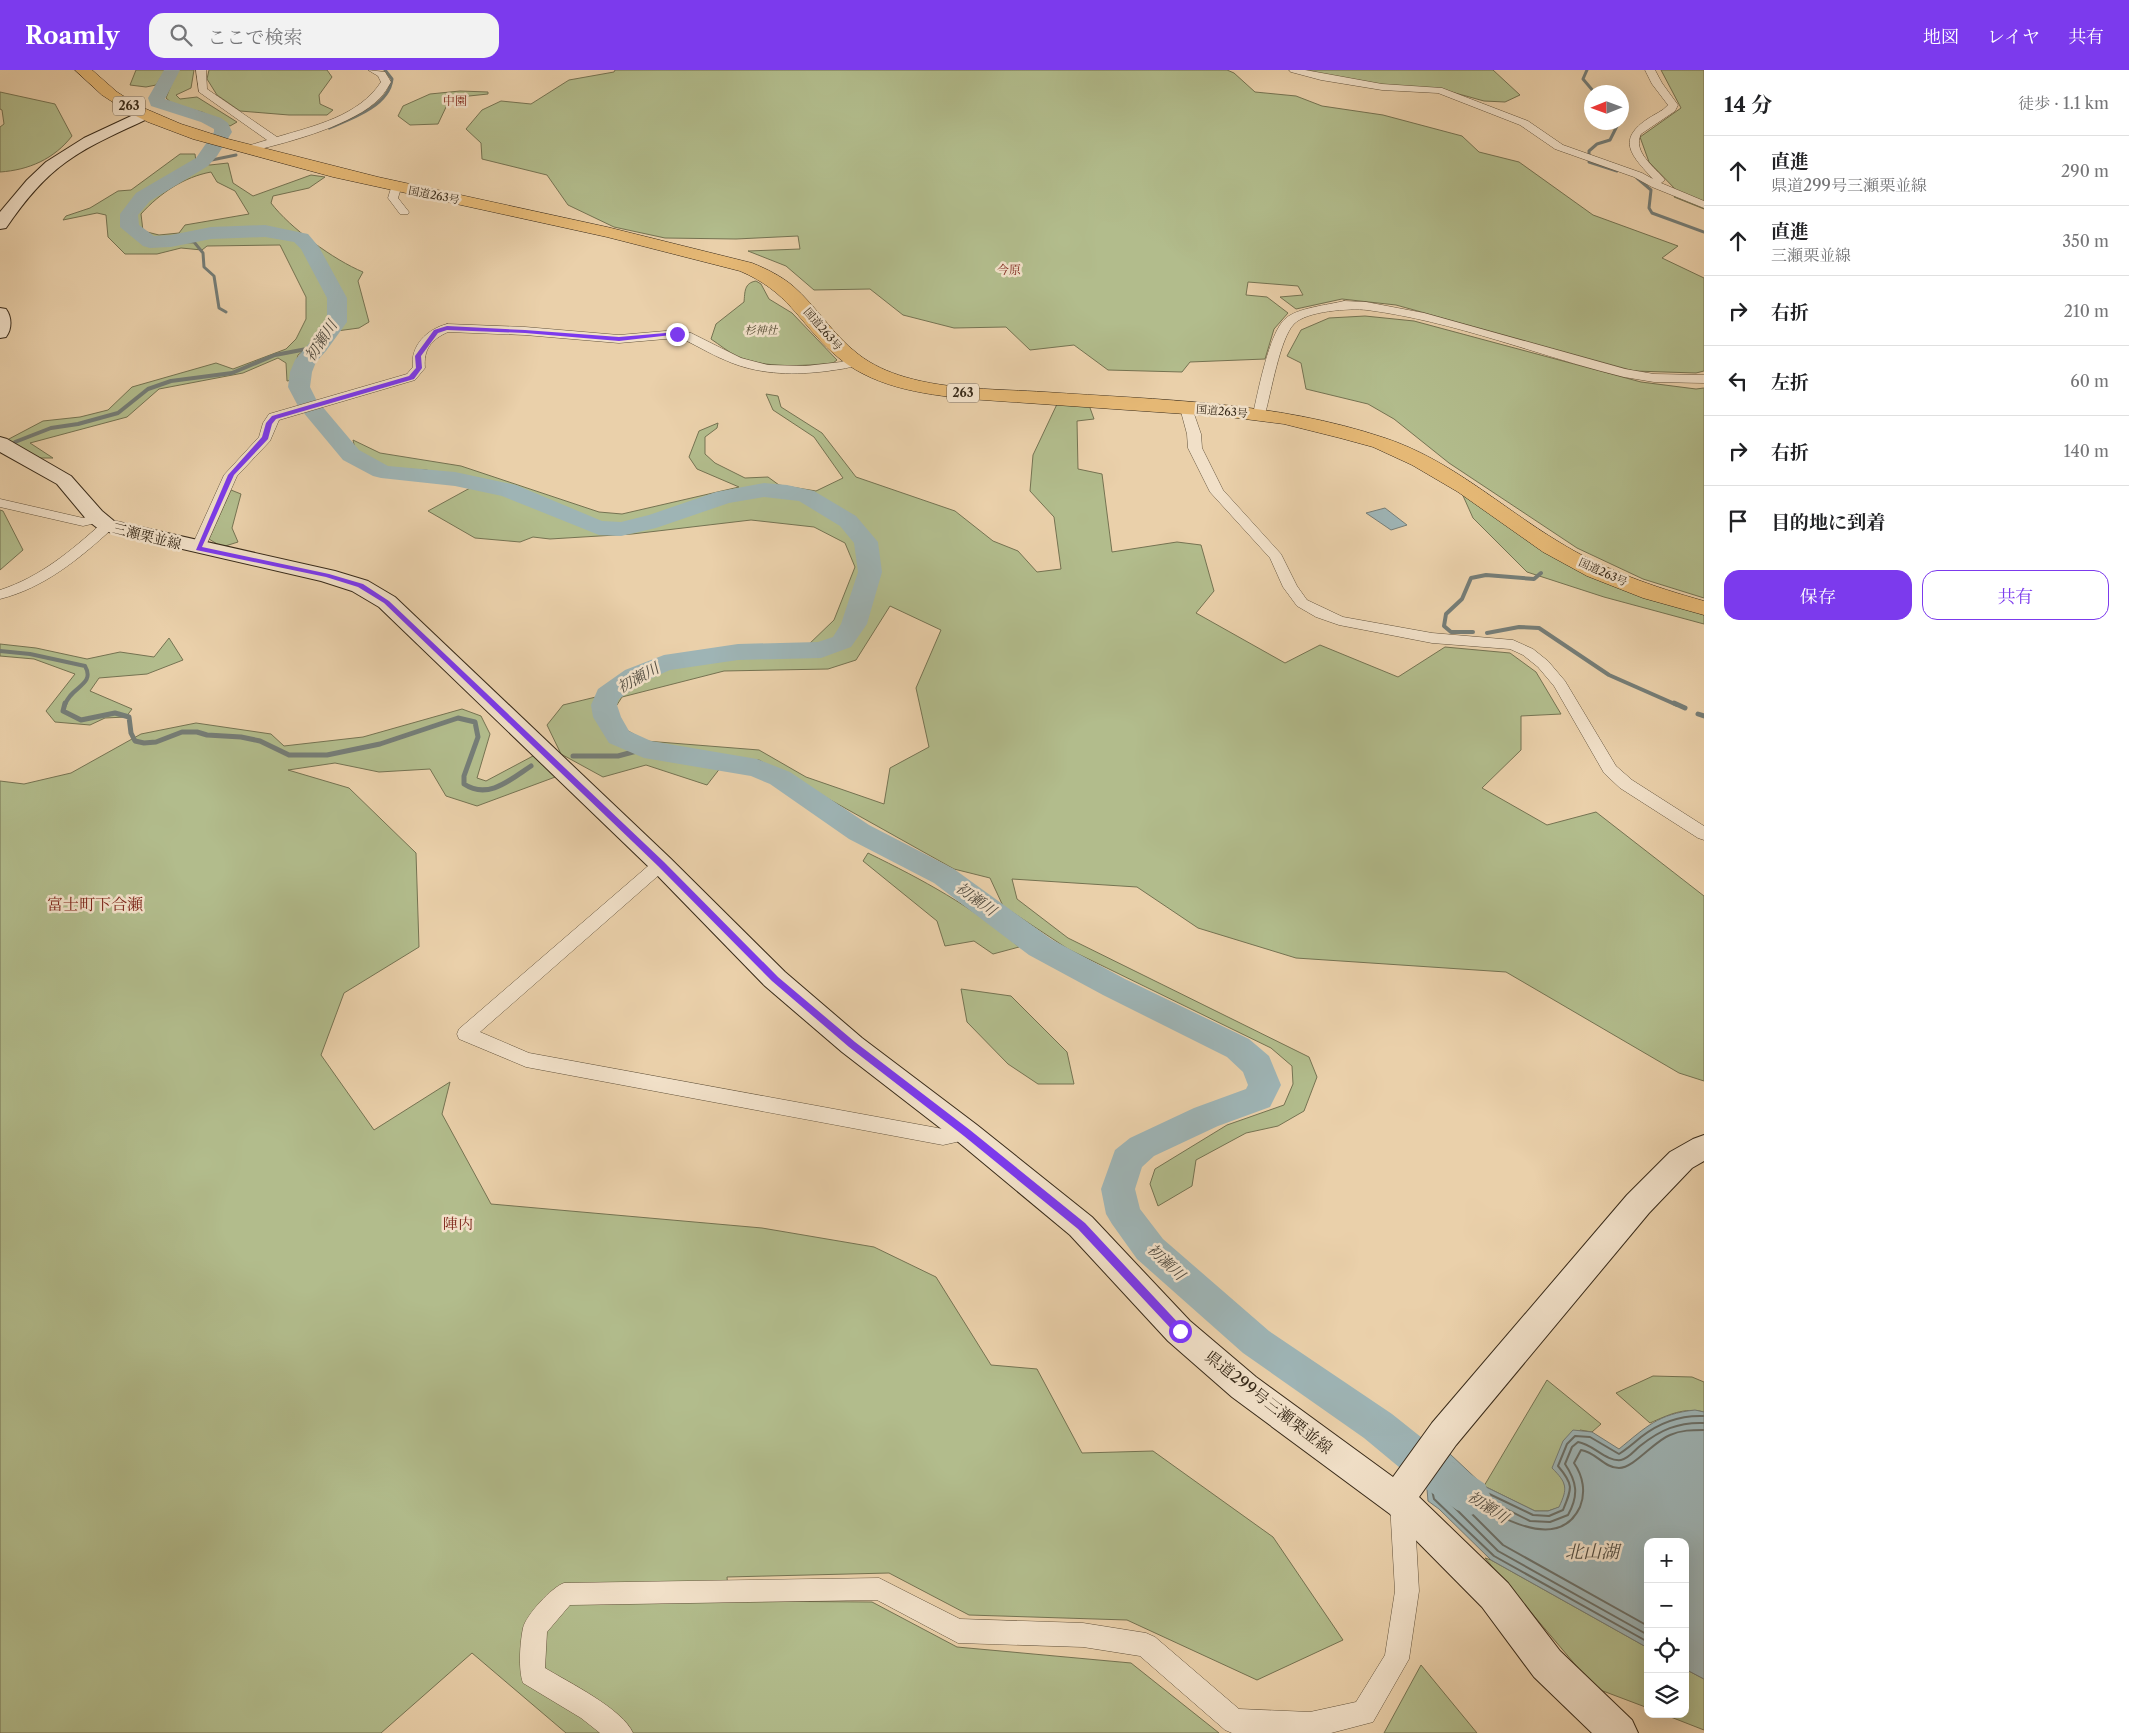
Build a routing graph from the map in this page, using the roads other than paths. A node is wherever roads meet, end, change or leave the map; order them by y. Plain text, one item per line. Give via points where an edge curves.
1 (83, 70) edge
2 (201, 70) edge
3 (373, 70) edge
4 (1294, 70) edge
5 (1650, 70) edge
6 (368, 104) junction
7 (383, 105) dead end
8 (144, 115) junction
9 (274, 140) junction
10 (240, 147) junction
11 (396, 188) junction
12 (1682, 197) junction
13 (1704, 205) edge
14 (404, 212) dead end
15 (0, 224) edge
16 (0, 313) edge
17 (0, 333) edge
18 (854, 361) junction
19 (1704, 379) edge
20 (1186, 408) junction
21 (1259, 414) junction
22 (0, 443) edge
23 (0, 503) edge
24 (101, 522) junction
25 (198, 548) junction
26 (0, 595) edge
27 (1704, 608) edge
28 (1704, 834) edge
29 (661, 864) junction
30 (967, 1133) junction
31 (1704, 1148) edge
32 (1402, 1498) junction
33 (620, 1733) edge
34 (1619, 1733) edge

1 - 8 highway, 国道263号 / 263 via 116,98
2 - 9 street via 202,90
3 - 6 street via 382,74 386,82 383,90
4 - 12 street via 1382,87 1439,90 1524,122 1537,129 1548,142 1638,174
5 - 12 street via 1673,105 1641,126 1633,136 1633,147 1643,163
6 - 7 street
6 - 9 street via 331,124
8 - 10 highway, 国道263号 / 263
8 - 15 main road via 72,150 48,168
9 - 10 street
10 - 11 highway, 国道263号 / 263
11 - 14 street via 393,198
11 - 18 highway, 国道263号 / 263 via 578,224 753,270 783,286 840,350
12 - 13 street
16 - 17 main road
18 - 20 highway, 国道263号 / 263 via 897,382 934,390
18 - 25 street via 806,370 768,368 737,361 688,336 677,334 619,339 525,331 447,328 436,331 418,356 419,368 412,377 274,417 265,438 231,475
19 - 21 street via 1654,378 1624,373 1424,317 1344,305 1304,314 1289,321 1278,341
20 - 21 highway, 国道263号 / 263
20 - 28 street via 1195,448 1217,492 1276,557 1290,587 1302,603 1339,621 1432,638 1514,645 1528,652 1544,664 1560,684 1610,769 1626,784
21 - 27 highway, 国道263号 / 263 via 1338,430 1380,443 1466,486 1551,547 1595,571
22 - 24 main road, 三瀬栗並線 via 12,454 45,468 65,481
23 - 24 street via 82,522
24 - 25 main road, 三瀬栗並線
24 - 26 street via 83,547 42,578
25 - 29 main road, 三瀬栗並線 via 327,576 360,586 387,602
29 - 30 main road, 県道299号三瀬栗並線 via 775,979 852,1045
29 - 30 street via 466,1034 526,1060 943,1137
30 - 32 main road, 県道299号三瀬栗並線 via 1082,1226 1180,1331 1244,1387
31 - 32 main road via 1681,1160 1638,1204 1444,1434
32 - 33 street via 1407,1591 1397,1659 1364,1713 1310,1725 1234,1721 1146,1645 1083,1636 958,1631 879,1589 564,1594 535,1628 532,1674 590,1709
32 - 34 main road, 県道299号三瀬栗並線 via 1494,1595 1547,1664

